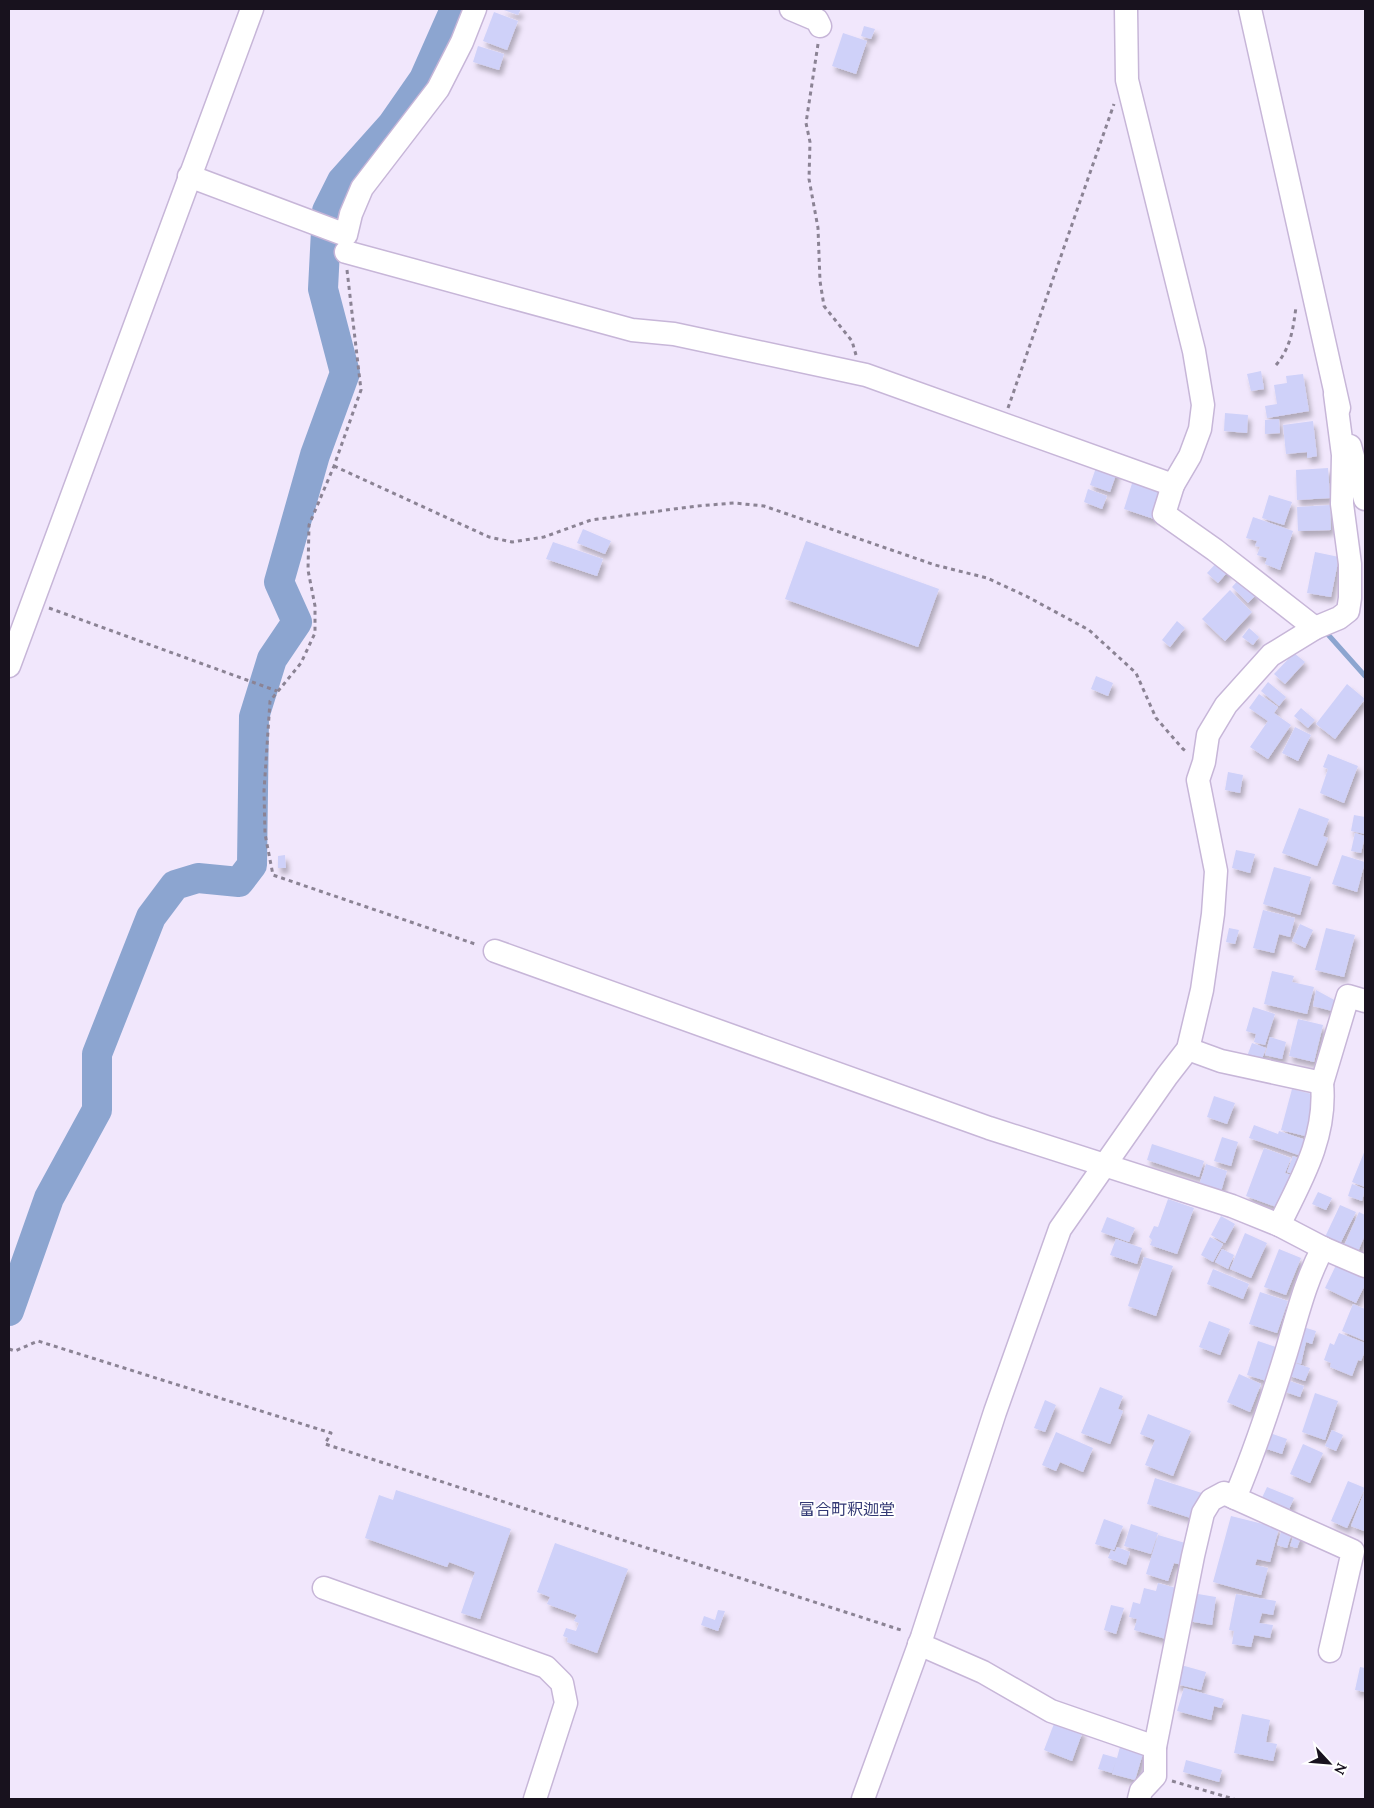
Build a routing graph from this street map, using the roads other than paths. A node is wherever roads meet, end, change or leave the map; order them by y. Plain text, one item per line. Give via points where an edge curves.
1 (252, 9) edge
2 (475, 9) edge
3 (791, 9) edge
4 (1126, 9) edge
5 (1250, 9) edge
6 (820, 26) road end
7 (189, 176) junction
8 (346, 244) junction
9 (1335, 394) junction
10 (1173, 485) junction
11 (1365, 499) edge
12 (1320, 626) junction
13 (9, 666) edge
14 (495, 951) road end
15 (1365, 1002) edge
16 (1188, 1049) junction
17 (1322, 1083) junction
18 (1105, 1165) junction
19 (1279, 1225) junction
20 (1323, 1248) junction
21 (1365, 1266) edge
22 (1234, 1498) junction
23 (324, 1588) dead end
24 (920, 1640) junction
25 (1330, 1651) dead end
26 (1155, 1747) junction
27 (535, 1799) edge
28 (863, 1799) edge
29 (1139, 1799) edge

1 - 7 street
2 - 8 street via 438,89 362,188 351,214
3 - 6 street via 817,20
4 - 10 street via 1127,80 1210,408 1190,456
5 - 9 street
7 - 8 street via 308,221
7 - 13 street
8 - 10 street via 632,330 674,334 862,375
9 - 11 street
9 - 12 street via 1343,455 1342,504 1350,564 1350,598 1348,611
10 - 12 street via 1164,514 1218,544
12 - 16 street via 1270,655 1226,705 1208,735 1198,780 1216,871 1202,990
14 - 18 street via 989,1128
15 - 17 street via 1348,996
16 - 17 street via 1221,1061
16 - 18 street
17 - 19 street via 1324,1099 1320,1131 1304,1174
18 - 19 street via 1232,1206
18 - 24 street via 1060,1229 995,1412
19 - 20 street
20 - 21 street
20 - 22 street via 1304,1291 1252,1458
22 - 25 street via 1352,1551
22 - 26 street via 1224,1493 1212,1500 1203,1513
23 - 27 street via 546,1667 562,1683 566,1702
24 - 26 street via 1051,1711
24 - 28 street
26 - 29 street via 1155,1776 1141,1790

